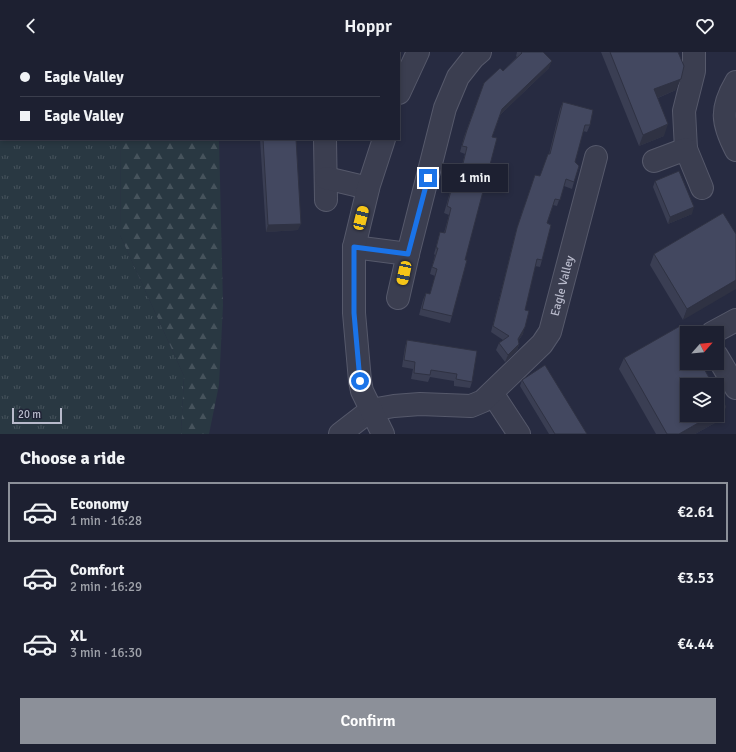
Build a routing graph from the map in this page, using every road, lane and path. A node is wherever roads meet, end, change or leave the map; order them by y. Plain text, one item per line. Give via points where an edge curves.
1 (418, 52) edge
2 (480, 52) edge
3 (694, 52) edge
4 (736, 82) edge
5 (400, 91) edge
6 (325, 140) edge
7 (384, 140) edge
8 (686, 149) junction
9 (736, 150) edge
10 (596, 157) dead end
11 (654, 161) dead end
12 (326, 178) junction
13 (368, 188) junction
14 (702, 188) dead end
15 (326, 200) dead end
16 (354, 247) junction
17 (408, 254) junction
18 (398, 298) dead end
19 (736, 320) edge
20 (724, 326) edge
21 (724, 368) edge
22 (736, 388) edge
23 (492, 393) junction
24 (371, 410) junction
25 (340, 434) edge
26 (383, 434) edge
27 (519, 434) edge

1 - 5 street
2 - 17 street via 472,58 458,77 445,108
3 - 8 street via 694,71 684,111
4 - 9 street via 726,100 725,123
6 - 12 street
7 - 13 street
8 - 11 street
8 - 14 street
10 - 23 street, Eagle Valley via 550,332 542,344
12 - 13 street
12 - 15 street
13 - 16 street
16 - 17 street
16 - 24 street via 354,313 359,374 362,390
17 - 18 street
19 - 20 street
21 - 22 street
23 - 24 street, Eagle Valley via 483,401 471,406 420,404
23 - 27 street
24 - 25 street, Eagle Valley
24 - 26 street

